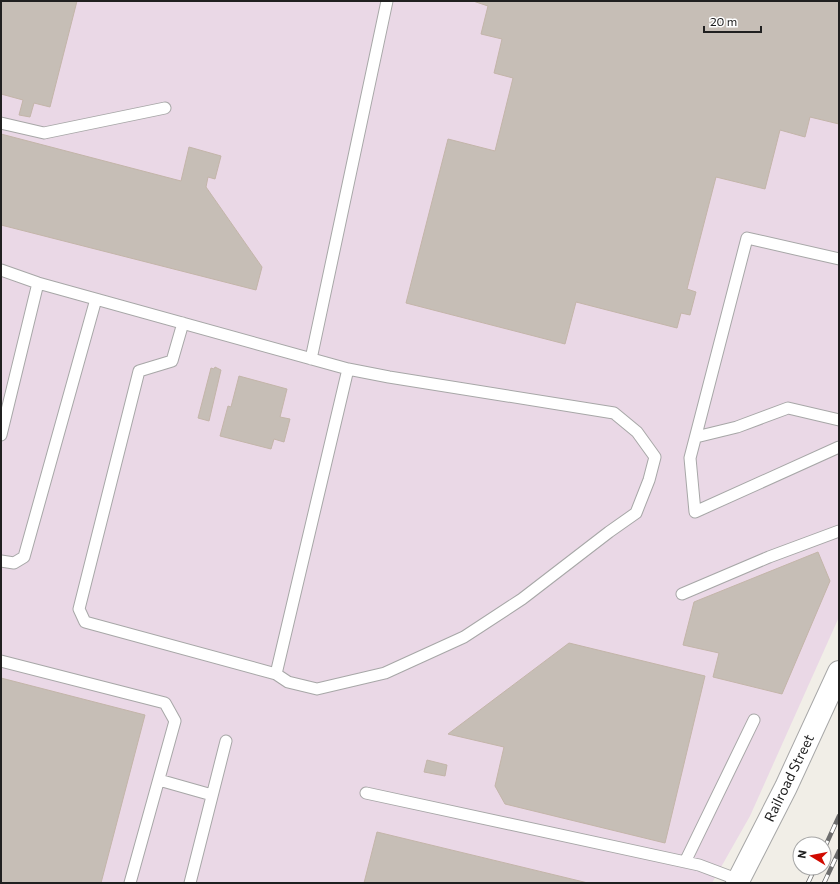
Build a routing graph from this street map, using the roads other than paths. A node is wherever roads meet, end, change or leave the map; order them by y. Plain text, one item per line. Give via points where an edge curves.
1 (386, 1) edge
2 (165, 108) dead end
3 (1, 123) edge
4 (839, 259) edge
5 (1, 270) edge
6 (38, 283) junction
7 (96, 299) junction
8 (182, 323) junction
9 (311, 359) junction
10 (348, 369) junction
11 (839, 420) edge
12 (1, 435) edge
13 (696, 437) junction
14 (839, 447) edge
15 (839, 531) edge
16 (1, 561) edge
17 (682, 594) dead end
18 (1, 661) edge
19 (839, 672) edge
20 (276, 674) junction
21 (754, 720) dead end
22 (226, 741) dead end
23 (158, 780) junction
24 (366, 793) dead end
25 (212, 795) junction
26 (685, 862) junction
27 (738, 881) edge
28 (130, 883) edge
29 (190, 883) edge

1 - 9 lane
2 - 3 lane via 44,133
4 - 13 lane via 747,238
5 - 6 lane
6 - 7 lane
6 - 12 lane
7 - 8 lane
7 - 16 lane via 24,557 14,563
8 - 9 lane
8 - 20 lane via 172,361 139,371 79,609 85,622
9 - 10 lane
10 - 20 lane
10 - 20 lane via 614,412 637,432 655,457 636,513 522,600 464,637 385,673 317,689 288,682
11 - 13 lane via 788,408 737,427
13 - 14 lane via 690,458 695,512
15 - 17 lane
18 - 23 lane via 165,703 175,721
19 - 27 street, Railroad Street via 786,787
21 - 26 lane
22 - 25 lane
23 - 25 lane
23 - 28 lane
24 - 26 lane
25 - 29 lane
26 - 27 lane

